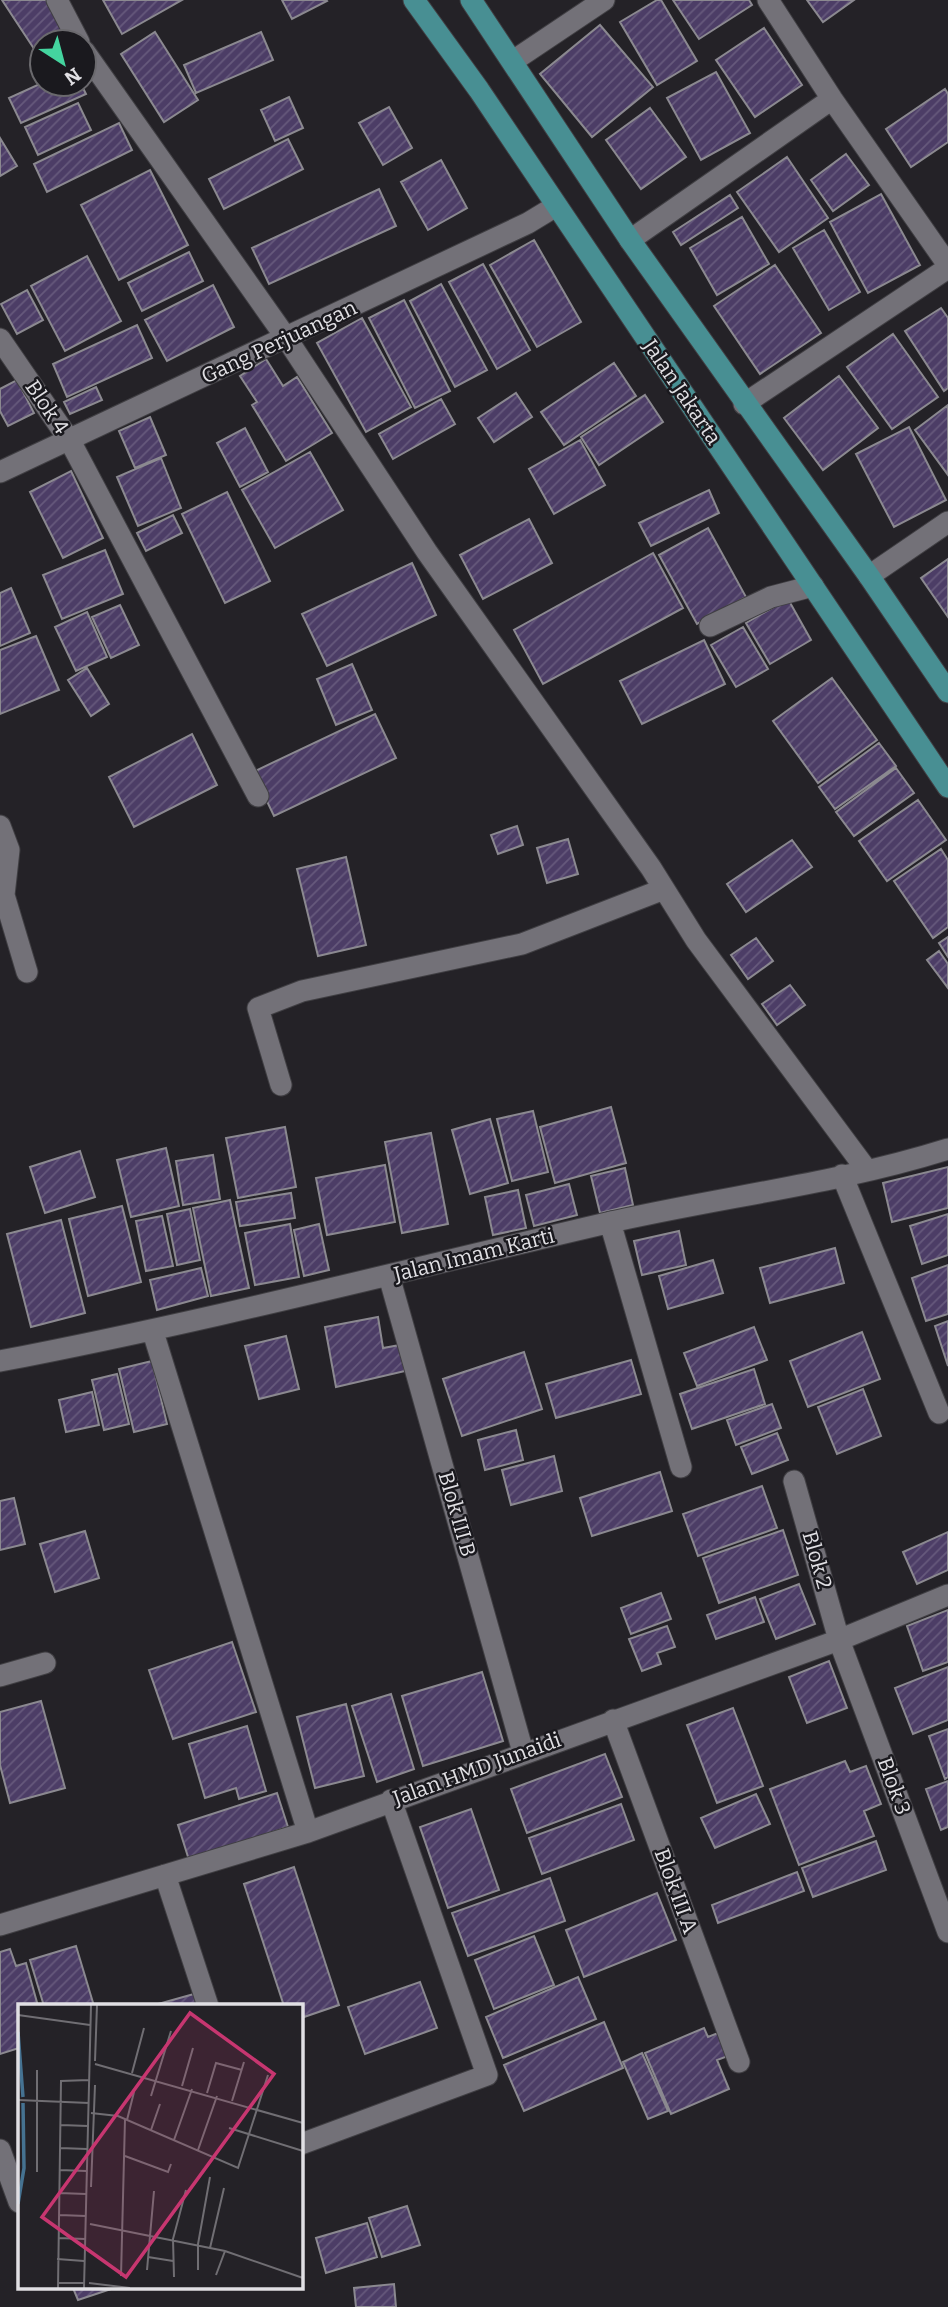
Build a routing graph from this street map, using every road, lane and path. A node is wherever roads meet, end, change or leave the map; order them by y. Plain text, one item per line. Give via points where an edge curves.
1 (57, 0) edge
2 (414, 0) edge
3 (471, 0) edge
4 (604, 0) edge
5 (768, 0) edge
6 (72, 28) edge
7 (513, 61) junction
8 (98, 71) edge
9 (832, 99) junction
10 (556, 206) junction
11 (630, 240) junction
12 (948, 266) edge
13 (0, 339) edge
14 (287, 339) junction
15 (744, 404) junction
16 (70, 441) junction
17 (0, 472) edge
18 (948, 523) edge
19 (869, 576) junction
20 (813, 586) junction
21 (710, 626) dead end
22 (948, 692) edge
23 (948, 787) edge
24 (258, 796) dead end
25 (0, 826) edge
26 (664, 889) junction
27 (27, 972) dead end
28 (281, 1084) dead end
29 (948, 1149) edge
30 (866, 1169) junction
31 (842, 1175) junction
32 (610, 1222) junction
33 (389, 1276) junction
34 (153, 1332) junction
35 (0, 1361) edge
36 (939, 1413) dead end
37 (681, 1467) dead end
38 (794, 1481) dead end
39 (948, 1595) edge
40 (839, 1640) junction
41 (45, 1663) dead end
42 (0, 1676) edge
43 (613, 1720) junction
44 (523, 1752) junction
45 (391, 1800) junction
46 (308, 1832) junction
47 (165, 1875) junction
48 (0, 1925) edge
49 (948, 1931) edge
50 (207, 2004) edge
51 (739, 2062) dead end
52 (303, 2143) edge
53 (0, 2150) edge
54 (18, 2199) edge

1 - 6 street
2 - 10 main road, Jalan Jakarta
3 - 7 main road, Jalan Jakarta
4 - 7 street
5 - 9 street
7 - 11 main road, Jalan Jakarta
8 - 14 street
9 - 11 street
9 - 12 street
10 - 14 street, Gang Perjuangan
10 - 20 main road, Jalan Jakarta
11 - 15 main road, Jalan Jakarta
12 - 15 street
13 - 16 street, Blok 4
14 - 16 street, Gang Perjuangan
14 - 26 street via 427,552
15 - 19 main road, Jalan Jakarta
16 - 17 street, Gang Perjuangan
16 - 24 street, Blok 4
18 - 19 street
19 - 22 main road, Jalan Jakarta
20 - 21 street via 771,597
20 - 23 main road, Jalan Jakarta
25 - 27 street via 9,850 5,895
26 - 28 street via 522,944 302,991 258,1008
26 - 30 street via 696,940
29 - 30 street, Jalan Imam Karti
30 - 31 street, Jalan Imam Karti
31 - 32 street, Jalan Imam Karti
31 - 36 street
32 - 33 street, Jalan Imam Karti
32 - 37 street
33 - 34 street, Jalan Imam Karti
33 - 44 street, Blok III B
34 - 35 street, Jalan Imam Karti
34 - 46 street
38 - 40 street, Blok 2
39 - 40 street, Jalan HMD Junaidi
40 - 43 street, Jalan HMD Junaidi
40 - 49 street, Blok 3
41 - 42 street
43 - 44 street, Jalan HMD Junaidi
43 - 51 street, Blok III A
44 - 45 street, Jalan HMD Junaidi
45 - 46 street, Jalan HMD Junaidi
45 - 52 street via 487,2076
46 - 47 street, Jalan HMD Junaidi
47 - 48 street, Jalan HMD Junaidi
47 - 50 street
53 - 54 street

